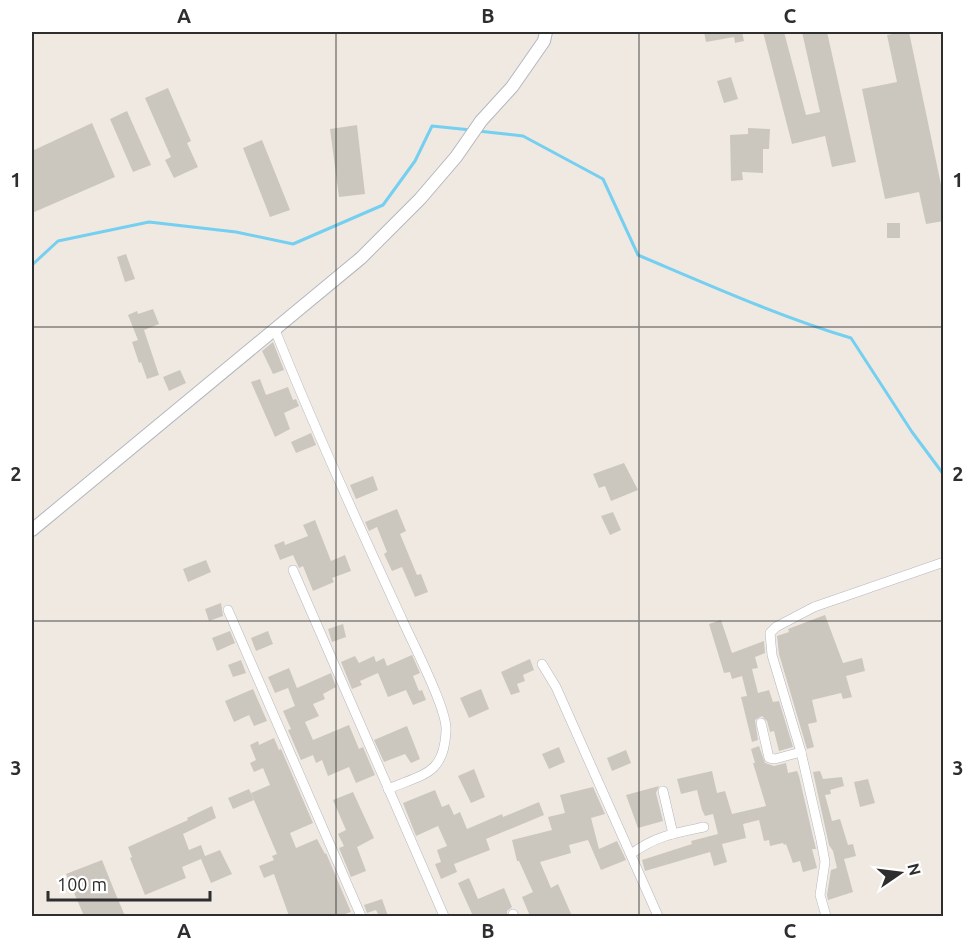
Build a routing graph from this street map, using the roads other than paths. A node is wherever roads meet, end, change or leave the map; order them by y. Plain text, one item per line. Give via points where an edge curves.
1 (546, 32) edge
2 (275, 330) junction
3 (32, 530) edge
4 (944, 562) edge
5 (293, 570) dead end
6 (228, 610) dead end
7 (542, 664) dead end
8 (761, 723) dead end
9 (801, 752) junction
10 (388, 789) junction
11 (663, 791) dead end
12 (704, 827) dead end
13 (673, 834) junction
14 (631, 854) junction
15 (361, 916) edge
16 (444, 916) edge
17 (658, 916) edge
18 (826, 916) edge

1 - 2 street via 544,41 512,87 420,199 362,258
2 - 3 street
2 - 10 street via 314,428 446,720 439,764
4 - 9 street via 814,606 770,633 772,655
5 - 10 street
6 - 15 street
7 - 14 street
8 - 9 street via 769,758
9 - 18 street via 825,862 820,895
10 - 16 street
11 - 13 street
12 - 13 street
13 - 14 street via 645,843
14 - 17 street

